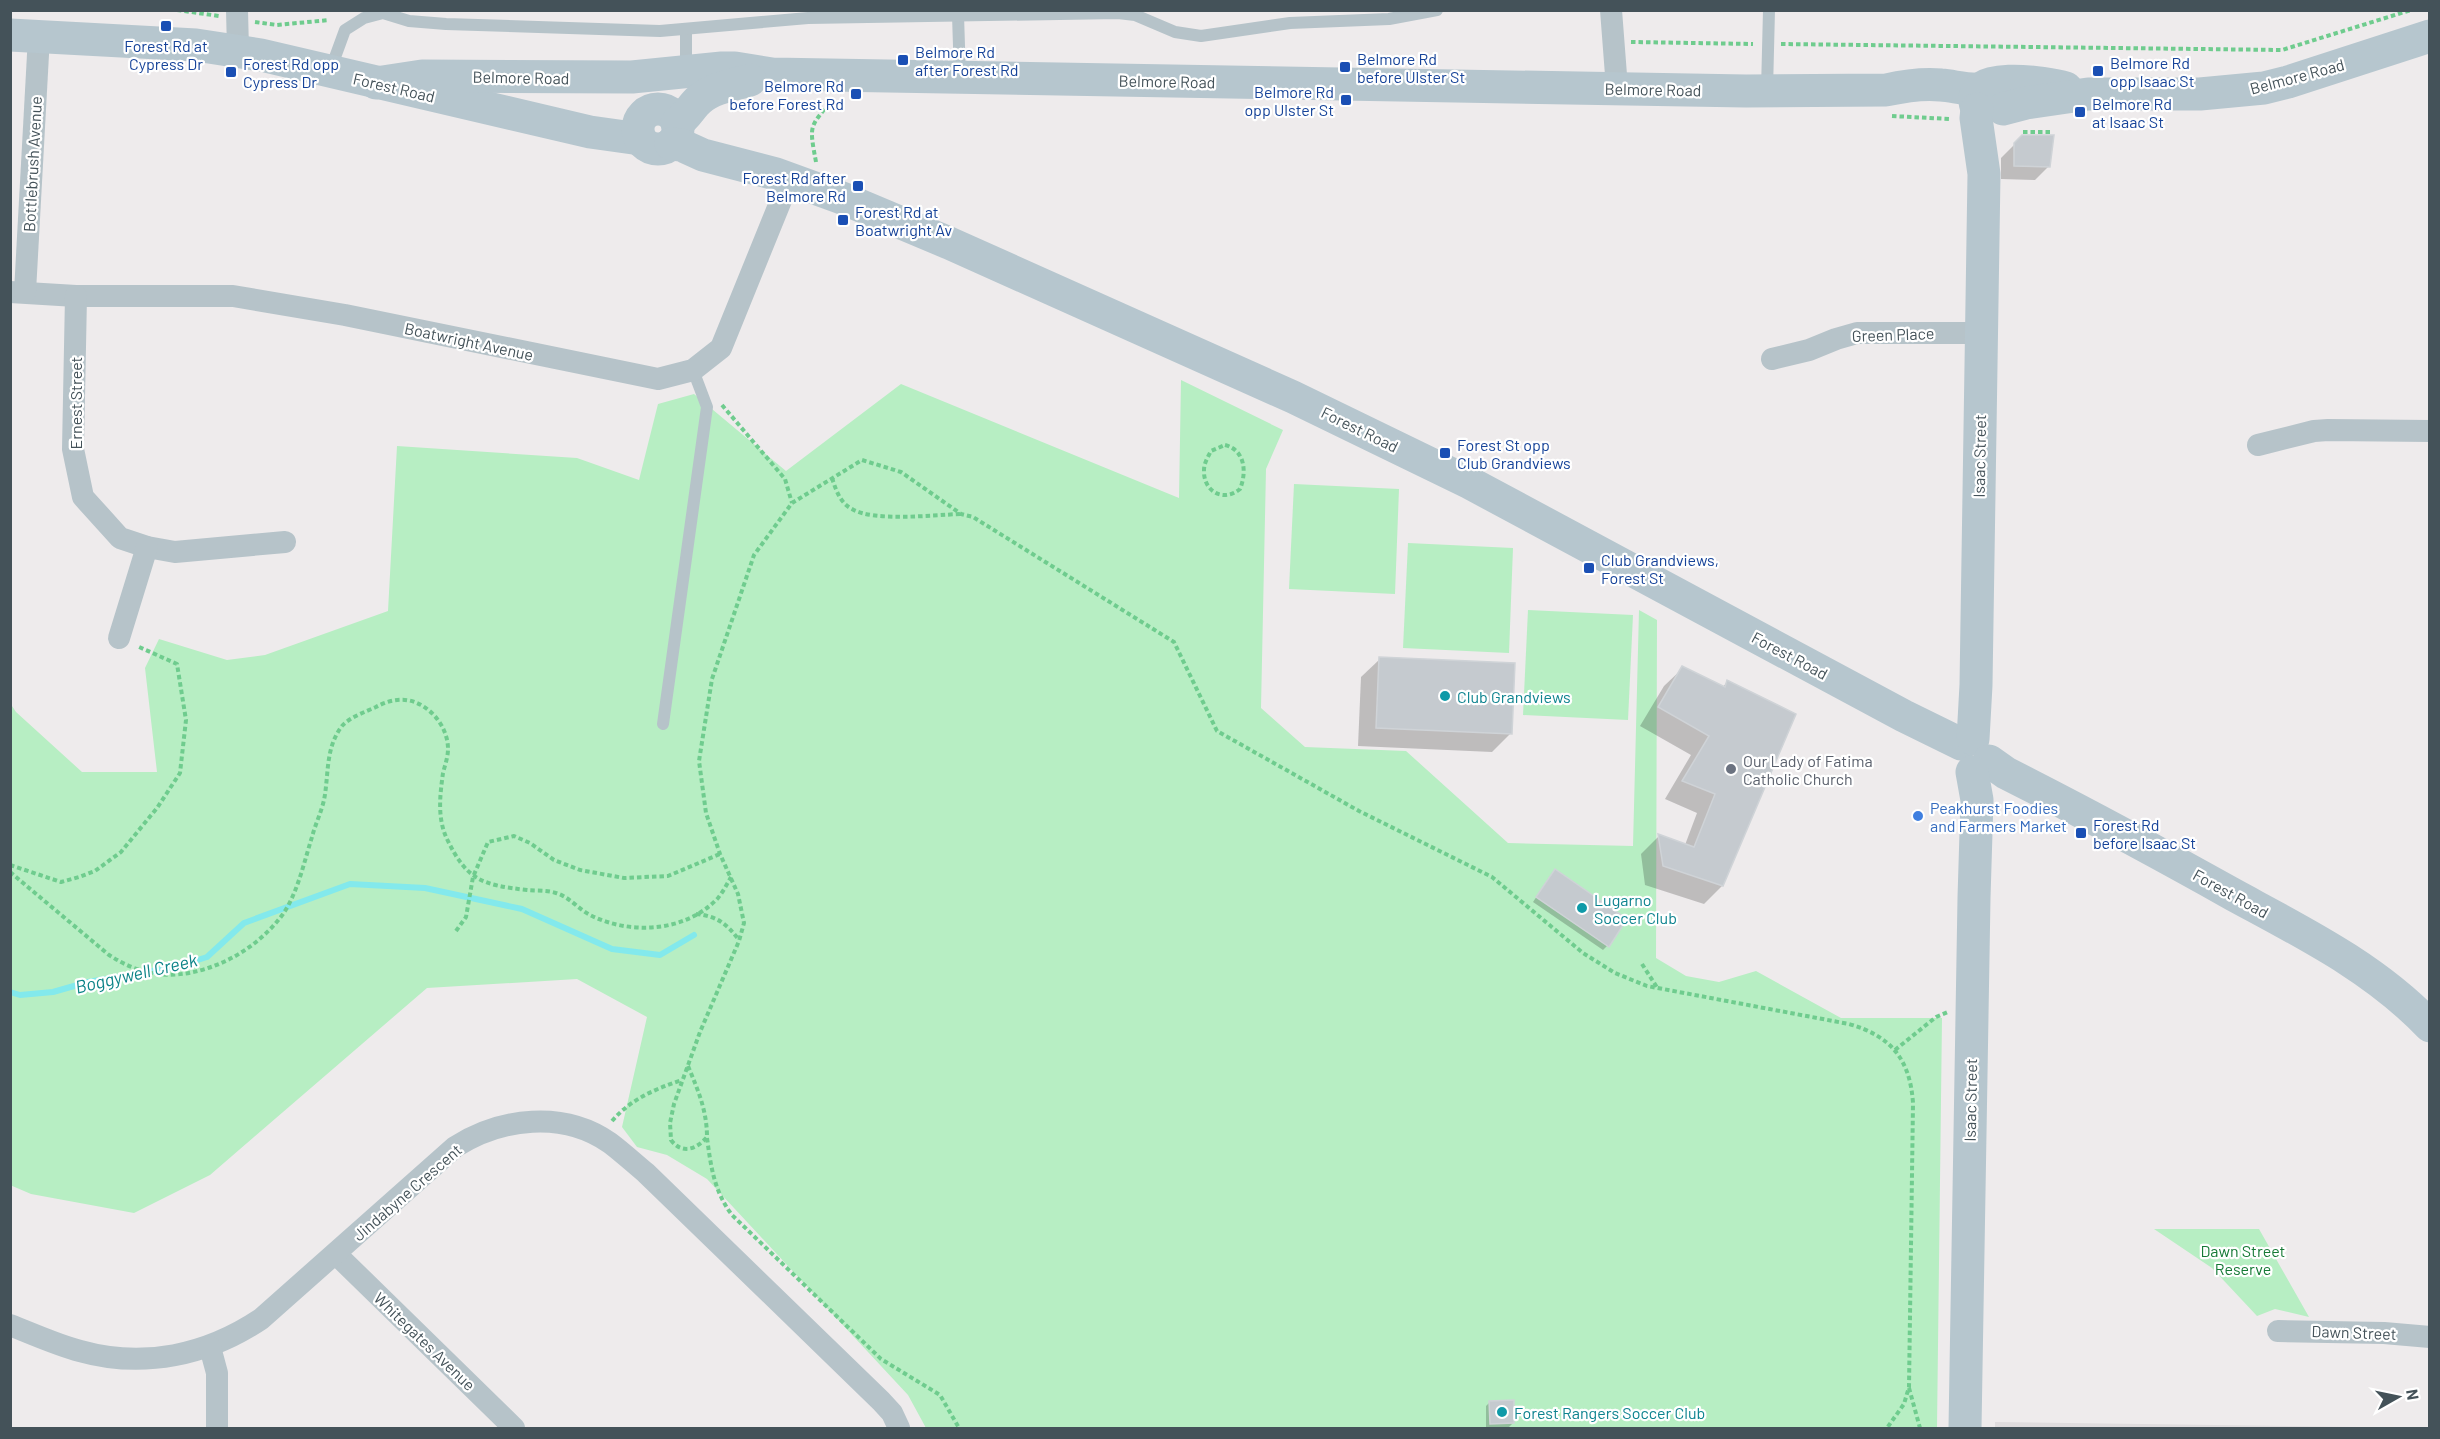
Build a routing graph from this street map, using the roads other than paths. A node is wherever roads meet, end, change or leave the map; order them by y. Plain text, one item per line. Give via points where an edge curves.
1 (1437, 10) edge
2 (1611, 10) edge
3 (1770, 10) edge
4 (868, 14) edge
5 (958, 15) junction
6 (239, 17) edge
7 (686, 29) junction
8 (25, 35) edge
9 (2430, 36) edge
10 (238, 50) junction
11 (330, 72) junction
12 (676, 74) junction
13 (772, 74) junction
14 (960, 78) junction
15 (376, 83) junction
16 (1617, 88) junction
17 (1767, 91) junction
18 (1992, 106) junction
19 (660, 126) junction
20 (800, 182) junction
21 (18, 292) edge
22 (76, 296) junction
23 (1981, 333) junction
24 (1772, 359) dead end
25 (693, 369) junction
26 (2430, 431) edge
27 (2258, 445) dead end
28 (285, 542) dead end
29 (147, 547) junction
30 (119, 638) road end
31 (663, 724) dead end
32 (1974, 754) junction
33 (2430, 1026) edge
34 (336, 1254) junction
35 (10, 1326) edge
36 (2278, 1331) dead end
37 (2430, 1337) edge
38 (210, 1347) junction
39 (217, 1428) edge
40 (514, 1428) edge
41 (898, 1428) edge
42 (1965, 1428) edge

1 - 5 lane via 1389,19 1290,23 1201,36 1175,32 1135,15 1118,13
2 - 16 street
3 - 17 lane
4 - 5 lane
4 - 7 lane
5 - 14 lane
6 - 10 street
7 - 11 lane via 660,32 446,24 409,21 383,13 364,18 345,30
7 - 12 lane
8 - 10 street, Forest Road
8 - 21 street, Bottlebrush Avenue
9 - 18 street, Belmore Road via 2264,88 2200,94 2088,94
10 - 11 street, Forest Road
11 - 15 street, Forest Road
12 - 13 street, Belmore Road via 735,68
12 - 15 street, Belmore Road via 597,78 422,76
12 - 19 street via 663,93
13 - 14 street, Belmore Road
13 - 19 street, Belmore Road via 706,94 688,116
14 - 16 street, Belmore Road
15 - 19 street, Forest Road via 590,132
16 - 17 street, Belmore Road
17 - 18 street, Belmore Road via 1886,90 1908,98
18 - 23 street, Isaac Street via 1983,174
19 - 20 street, Forest Road via 681,146 703,155
20 - 25 street, Boatwright Avenue via 721,348
20 - 32 street, Forest Road via 1181,345 1470,483
21 - 22 street, Boatwright Avenue
22 - 25 street, Boatwright Avenue via 233,296 658,379
22 - 29 street, Ernest Street via 73,449 83,497 120,538
23 - 24 street, Green Place via 1857,333
23 - 32 street, Isaac Street
25 - 31 lane via 707,407
26 - 27 street via 2314,431
28 - 29 street, Ernest Street via 175,552
29 - 30 street
32 - 33 street, Forest Road via 2340,954 2396,994
32 - 42 street, Isaac Street via 1977,800
34 - 38 street, Jindabyne Crescent via 261,1319
34 - 40 street, Whitegates Avenue
34 - 41 street, Jindabyne Crescent via 437,1162 470,1138 523,1122 564,1124 587,1131 615,1147 652,1179 881,1401
35 - 38 street, Jindabyne Crescent via 78,1351 117,1358 152,1359
36 - 37 street, Dawn Street
38 - 39 street via 217,1373

